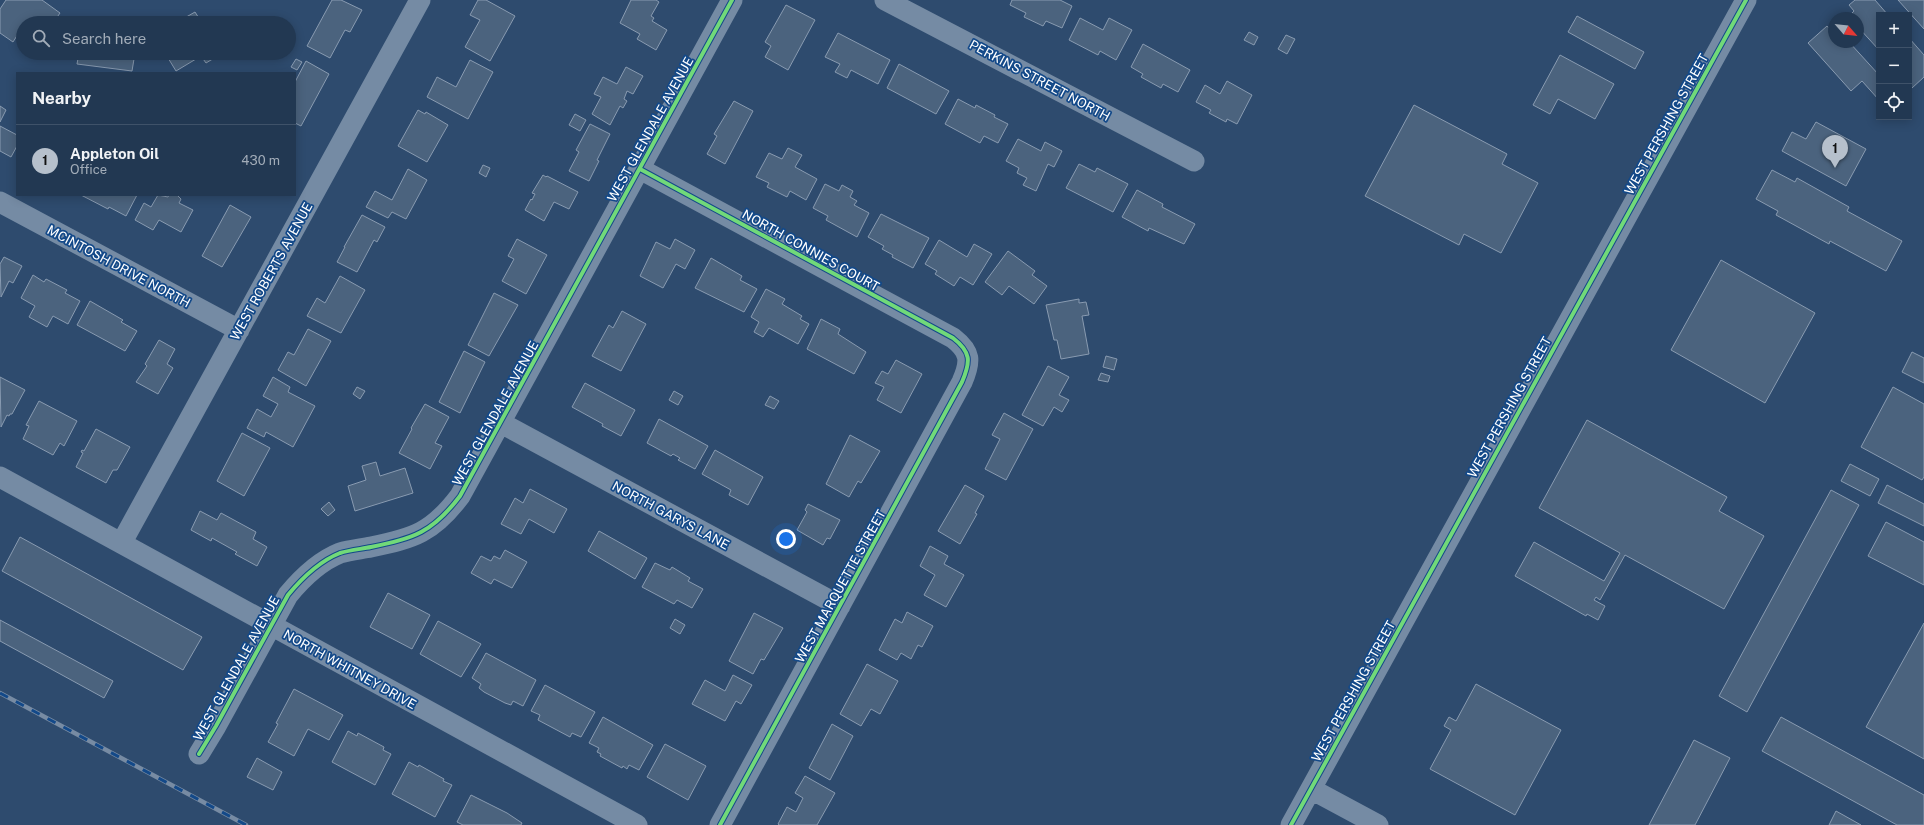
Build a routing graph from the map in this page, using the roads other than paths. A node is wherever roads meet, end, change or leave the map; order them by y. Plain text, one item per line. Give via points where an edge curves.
1 (420, 0) edge
2 (732, 0) edge
3 (885, 0) edge
4 (1746, 0) edge
5 (1194, 161) dead end
6 (640, 169) junction
7 (0, 202) edge
8 (239, 330) junction
9 (968, 353) joint
10 (501, 423) junction
11 (0, 477) edge
12 (122, 542) junction
13 (840, 606) junction
14 (271, 626) junction
15 (199, 754) dead end
16 (1311, 789) junction
17 (637, 825) edge
18 (720, 825) edge
19 (1291, 825) edge
20 (1378, 825) edge

1 - 8 street, WEST ROBERTS AVENUE
2 - 6 street, WEST GLENDALE AVENUE
3 - 5 street, PERKINS STREET NORTH
4 - 16 street, WEST PERSHING STREET
6 - 9 street, NORTH CONNIES COURT via 953,338
6 - 10 street, WEST GLENDALE AVENUE
7 - 8 street, MCINTOSH DRIVE NORTH
8 - 12 street, WEST ROBERTS AVENUE
9 - 13 street, WEST MARQUETTE STREET via 968,367 962,382
10 - 13 street, NORTH GARYS LANE
10 - 14 street, WEST GLENDALE AVENUE via 460,496 437,522 422,533 404,540 340,553 324,562 300,581 288,595
11 - 12 street, NORTH WHITNEY DRIVE
12 - 14 street, NORTH WHITNEY DRIVE
13 - 18 street, WEST MARQUETTE STREET
14 - 15 street, WEST GLENDALE AVENUE
14 - 17 street, NORTH WHITNEY DRIVE
16 - 19 street, WEST PERSHING STREET
16 - 20 street

